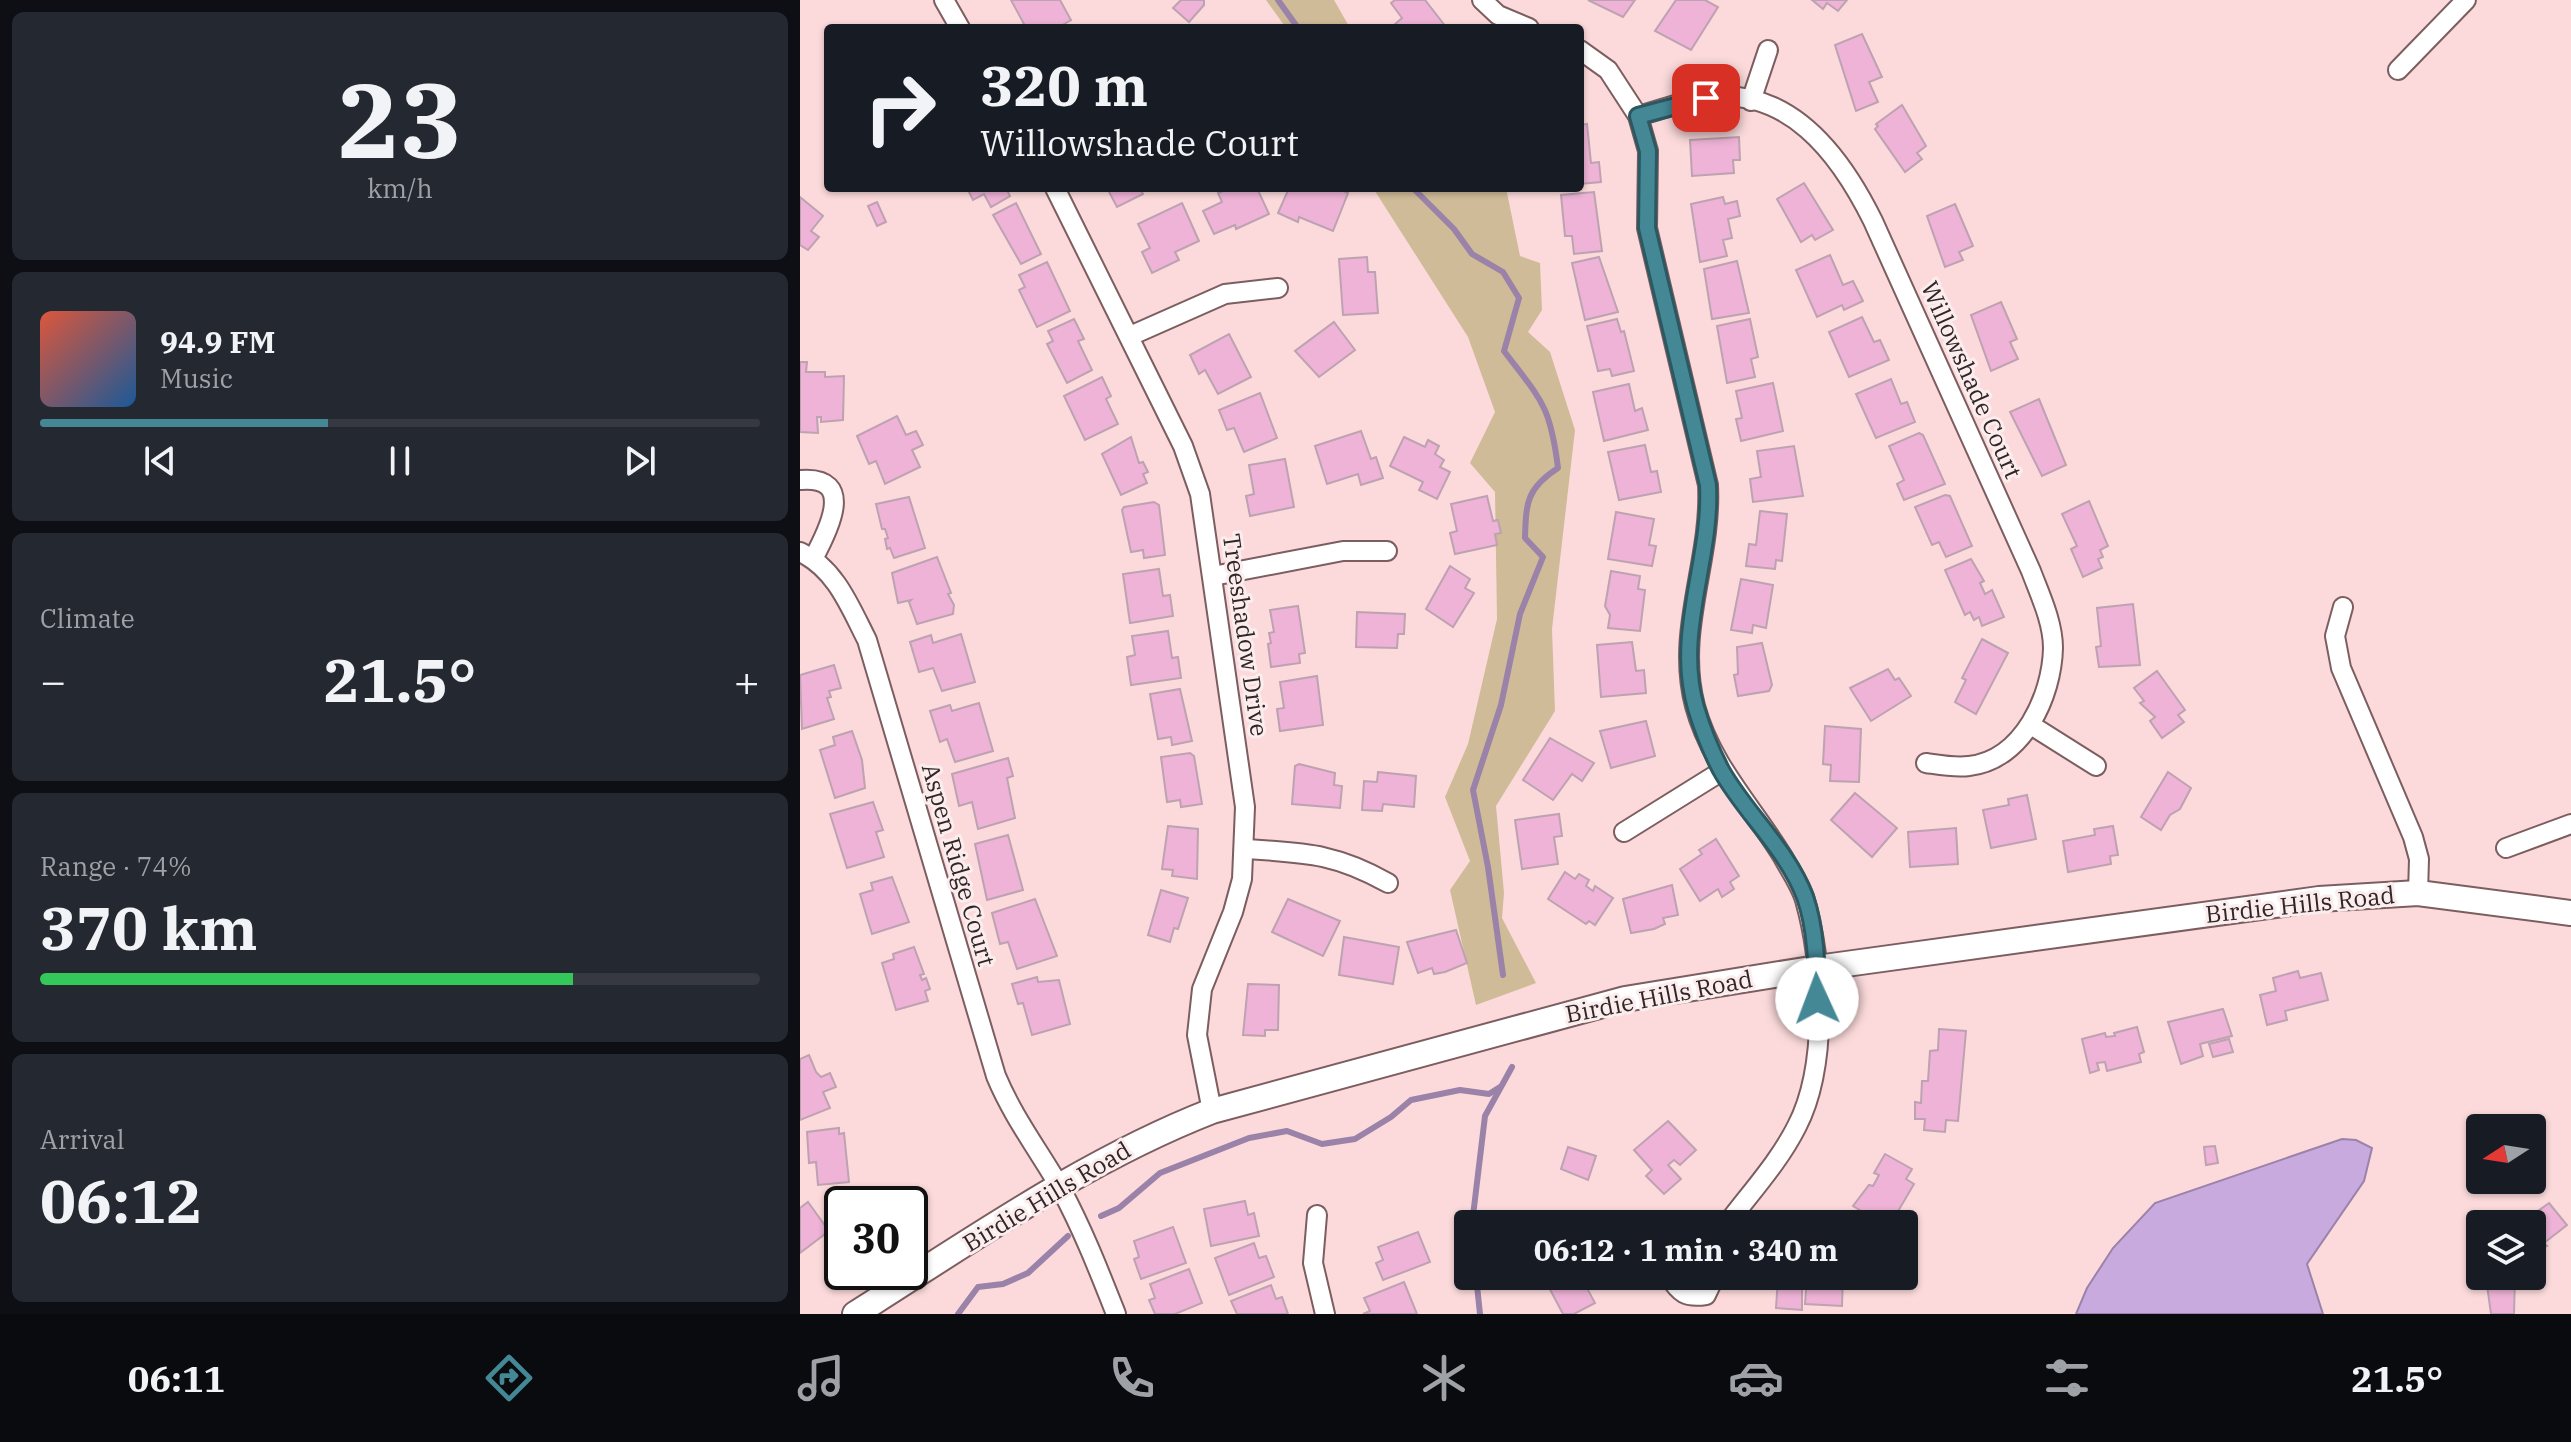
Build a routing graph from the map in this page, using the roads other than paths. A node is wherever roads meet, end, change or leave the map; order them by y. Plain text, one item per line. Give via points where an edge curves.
1 (944, 0) edge
2 (1482, 0) edge
3 (2466, 0) edge
4 (958, 24) edge
5 (1519, 24) edge
6 (1768, 50) dead end
7 (1584, 53) edge
8 (2398, 70) dead end
9 (1751, 101) junction
10 (1638, 116) junction
11 (1057, 192) edge
12 (1278, 288) dead end
13 (1130, 336) junction
14 (800, 480) edge
15 (1387, 551) dead end
16 (806, 556) edge
17 (1213, 576) junction
18 (2343, 607) dead end
19 (2031, 725) junction
20 (1926, 763) dead end
21 (2096, 766) dead end
22 (1722, 771) junction
23 (2571, 824) edge
24 (1624, 832) dead end
25 (2506, 848) dead end
26 (1246, 849) junction
27 (1388, 883) dead end
28 (2418, 893) junction
29 (2571, 913) edge
30 (1817, 968) junction
31 (1212, 1111) junction
32 (1058, 1185) junction
33 (1738, 1210) edge
34 (1317, 1215) dead end
35 (1677, 1290) edge
36 (1708, 1290) edge
37 (855, 1314) edge
38 (1116, 1314) edge
39 (1325, 1314) edge

1 - 4 street
2 - 5 street
3 - 8 street
6 - 9 street
7 - 10 street via 1608,70
9 - 10 street, Willowshade Court via 1706,98
9 - 19 street, Willowshade Court via 1777,106 1809,127 1852,177 2024,556 2047,612 2053,646 2049,683
10 - 22 street via 1648,151 1647,228 1708,485 1710,517 1689,623 1689,665 1695,705
11 - 13 street, Treeshadow Drive
12 - 13 street via 1225,294
13 - 17 street, Treeshadow Drive via 1200,494
14 - 16 street, Aspen Ridge Court via 824,484 835,505 833,521
15 - 17 street via 1343,551
16 - 32 street, Aspen Ridge Court via 839,585 867,640 996,1076 1010,1110
17 - 26 street, Treeshadow Drive via 1245,807
18 - 28 street via 2335,636 2341,668 2413,837 2419,859
19 - 20 street, Willowshade Court via 1997,757 1972,766
19 - 21 street
22 - 24 street
22 - 30 street via 1805,897
23 - 25 street
26 - 27 street via 1326,855
26 - 31 street, Treeshadow Drive via 1233,912 1202,989 1197,1035
28 - 29 main road, Birdie Hills Road
28 - 30 main road, Birdie Hills Road via 2319,899
30 - 31 main road, Birdie Hills Road via 1625,999
30 - 33 street via 1812,1091 1778,1158
31 - 32 main road, Birdie Hills Road
32 - 37 main road, Birdie Hills Road
32 - 38 street, Aspen Ridge Court
34 - 39 street via 1313,1263
35 - 36 street via 1691,1298

